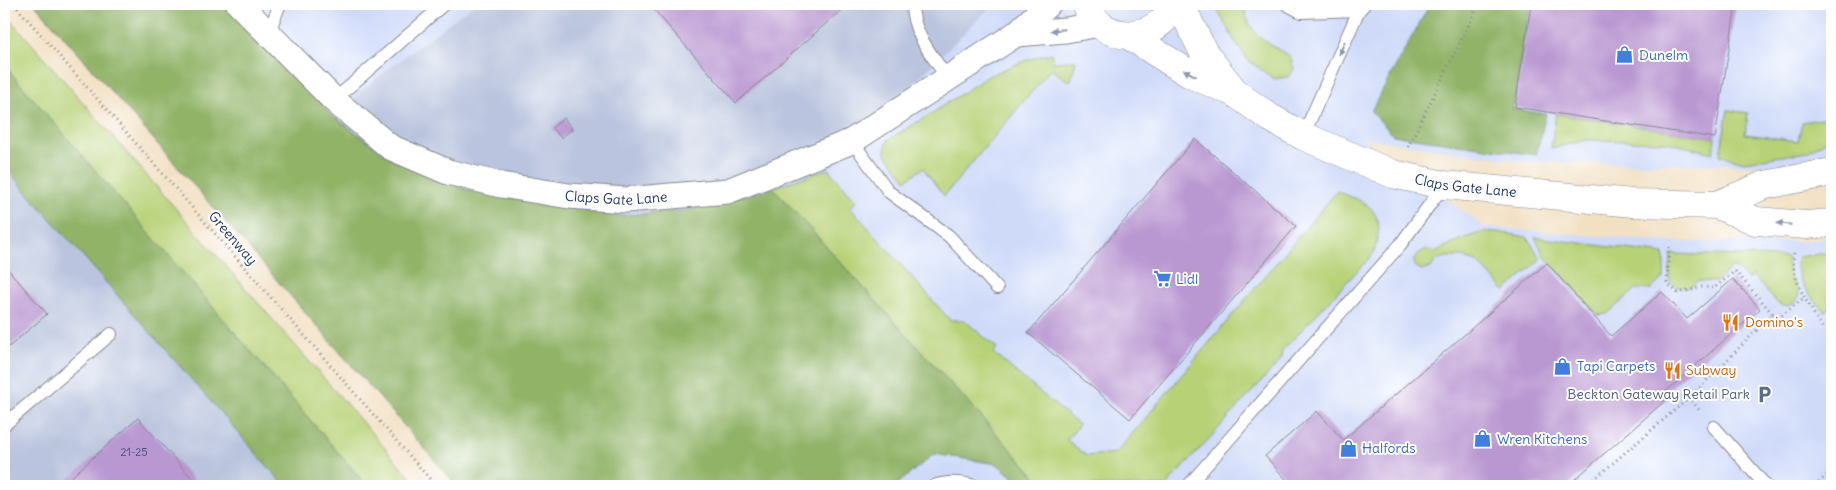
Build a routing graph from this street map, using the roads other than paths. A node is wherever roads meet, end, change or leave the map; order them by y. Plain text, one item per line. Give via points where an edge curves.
1 (239, 4) edge
2 (280, 4) edge
3 (444, 4) edge
4 (912, 4) edge
5 (1048, 4) edge
6 (1174, 4) edge
7 (1180, 4) edge
8 (1286, 4) edge
9 (1360, 6) edge
10 (1093, 14) edge
11 (268, 34) junction
12 (1016, 34) junction
13 (1128, 35) junction
14 (948, 79) junction
15 (1235, 93) junction
16 (334, 100) junction
17 (1303, 136) junction
18 (852, 141) junction
19 (1826, 168) edge
20 (1444, 185) junction
21 (1717, 205) junction
22 (1832, 222) edge
23 (998, 288) dead end
24 (111, 334) dead end
25 (4, 425) edge
26 (1714, 427) road end
27 (934, 486) edge
28 (975, 486) edge
29 (1188, 486) edge
30 (1766, 486) edge

1 - 11 street, Claps Gate Lane
2 - 11 lane
3 - 16 lane
4 - 14 lane via 918,33
5 - 12 street, Claps Gate Lane
6 - 13 street via 1160,24 1145,32
7 - 15 street via 1204,53
8 - 9 lane via 1301,12
9 -> 17 lane
10 -> 12 street, Claps Gate Lane via 1066,30
10 - 13 street, Claps Gate Lane via 1113,32
11 - 16 street, Claps Gate Lane
12 - 14 street, Claps Gate Lane
15 -> 13 street, Claps Gate Lane via 1190,74
14 - 18 street, Claps Gate Lane
15 - 17 street, Claps Gate Lane
16 - 18 street, Claps Gate Lane via 390,147 448,172 569,196 626,200 728,191
17 - 20 street, Claps Gate Lane via 1393,174
18 - 23 lane via 889,192 949,236
19 - 21 street, Claps Gate Lane via 1765,185
20 - 21 street, Claps Gate Lane via 1633,202
20 - 29 lane via 1400,245
22 -> 21 street, Claps Gate Lane via 1806,226 1756,221
24 - 25 lane
26 - 30 lane
27 - 28 lane via 944,482

